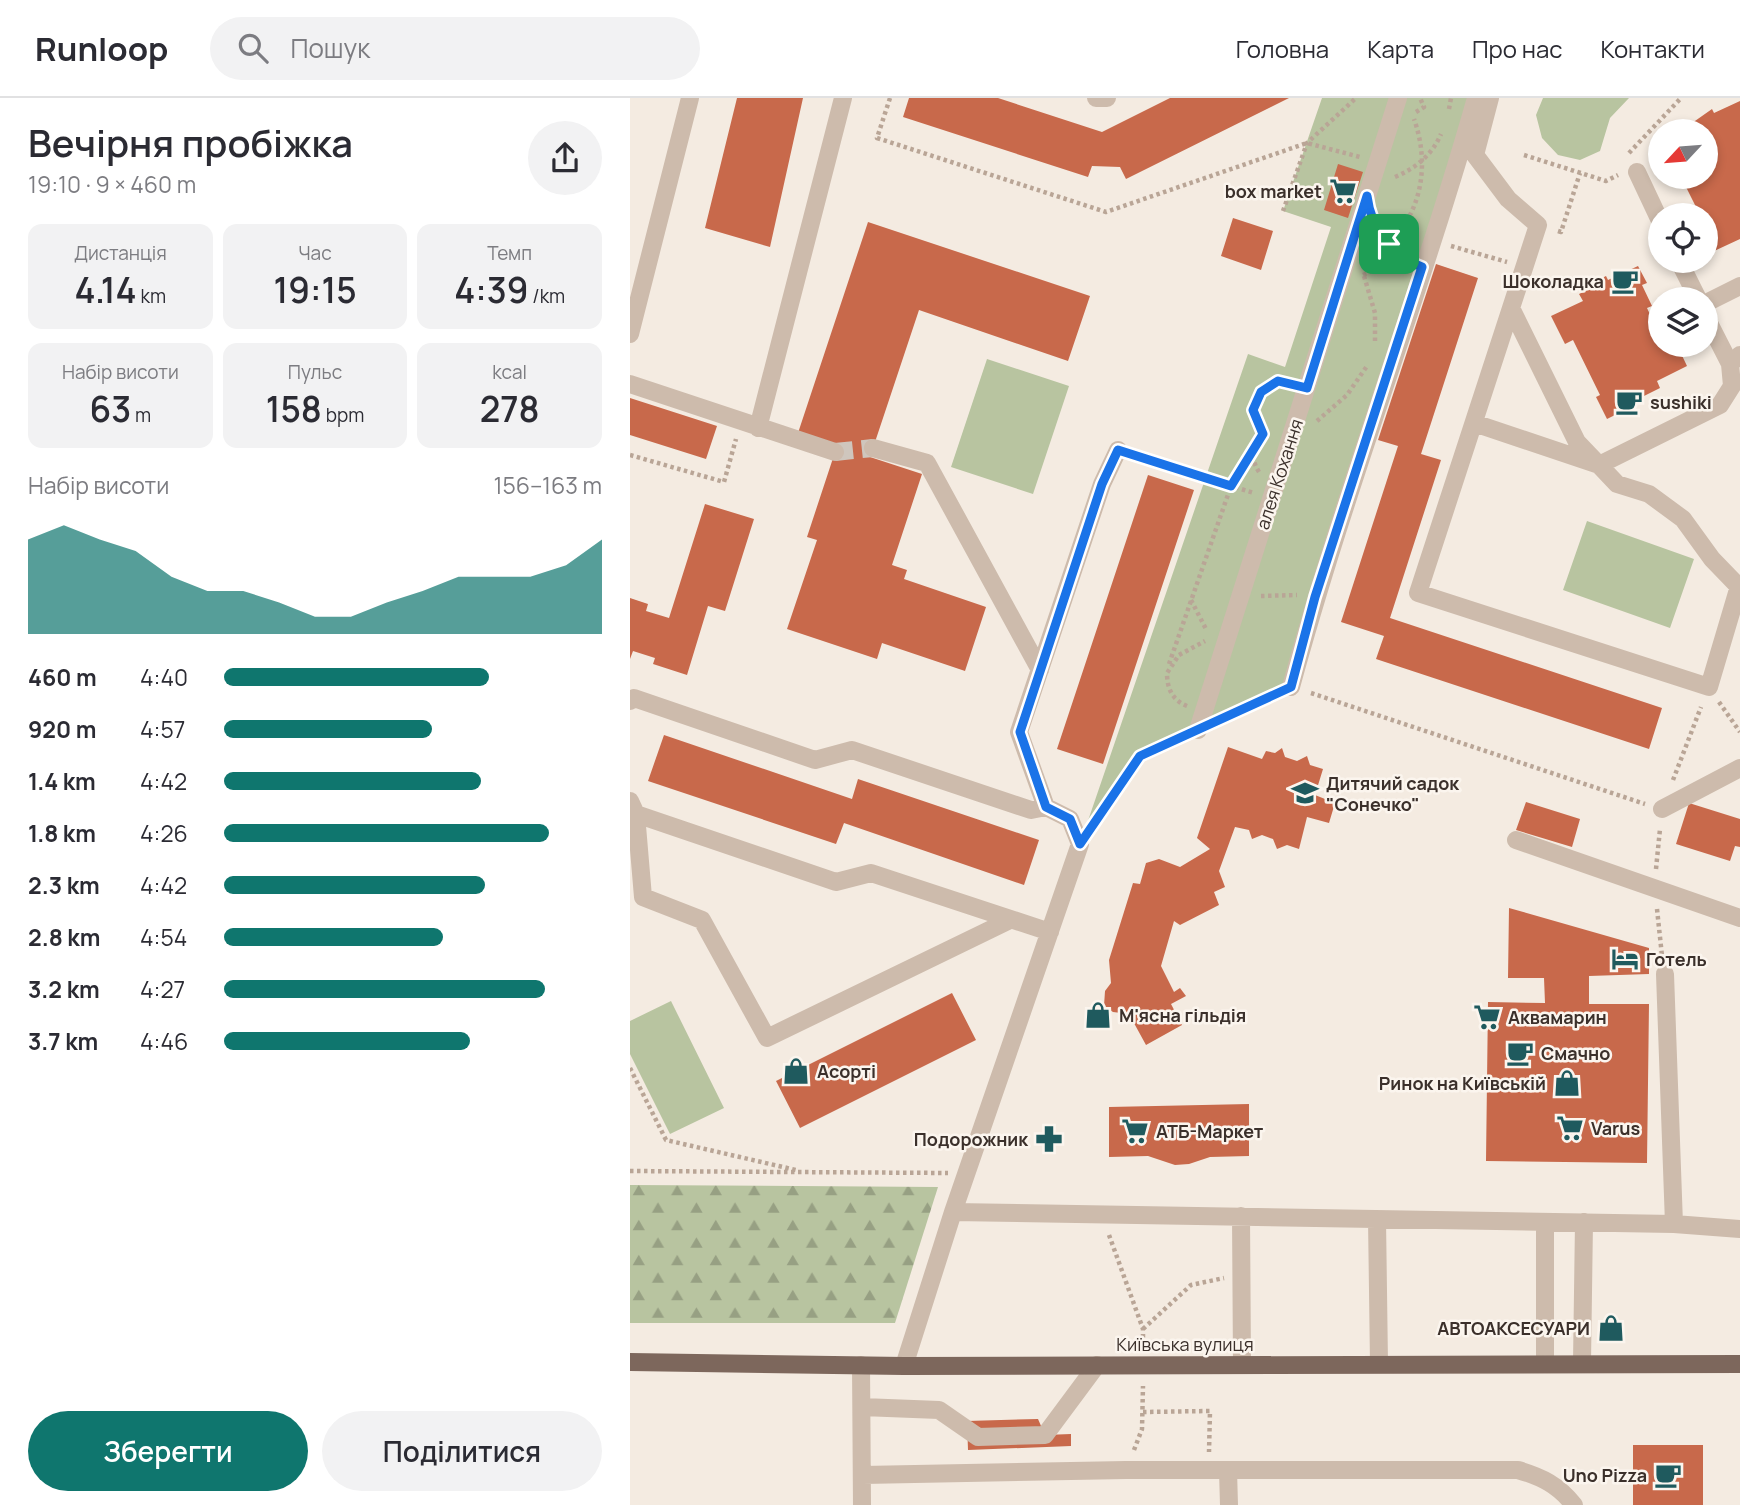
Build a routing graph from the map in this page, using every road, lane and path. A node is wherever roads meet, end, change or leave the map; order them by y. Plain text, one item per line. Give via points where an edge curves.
1 (690, 98) edge
2 (843, 98) edge
3 (890, 98) edge
4 (1097, 98) edge
5 (1107, 98) edge
6 (1356, 98) edge
7 (1451, 98) edge
8 (1476, 98) edge
9 (1490, 98) edge
10 (1681, 98) edge
11 (1403, 100) edge
12 (1446, 120) dead end
13 (1443, 129) dead end
14 (1307, 143) junction
15 (1524, 155) dead end
16 (1378, 162) junction
17 (1422, 162) junction
18 (1636, 170) junction
19 (1580, 173) junction
20 (1369, 190) junction
21 (1652, 203) edge
22 (1283, 211) dead end
23 (1538, 225) junction
24 (1431, 240) junction
25 (1389, 244) junction
26 (1422, 267) junction
27 (1524, 268) junction
28 (1363, 275) dead end
29 (1740, 286) edge
30 (1718, 297) edge
31 (1511, 308) junction
32 (630, 334) edge
33 (1718, 335) edge
34 (1374, 346) dead end
35 (1371, 359) dead end
36 (1735, 360) edge
37 (630, 384) edge
38 (1307, 388) junction
39 (1474, 423) junction
40 (749, 424) junction
41 (1293, 431) junction
42 (873, 448) tunnel mouth
43 (1118, 450) joint
44 (835, 452) tunnel mouth
45 (630, 455) edge
46 (1253, 455) junction
47 (1599, 464) junction
48 (1231, 486) junction
49 (1274, 491) junction
50 (1739, 587) edge
51 (1191, 600) junction
52 (1207, 632) dead end
53 (1040, 670) junction
54 (1167, 673) dead end
55 (1291, 687) junction
56 (1709, 687) junction
57 (630, 701) edge
58 (1198, 730) junction
59 (1740, 732) edge
60 (1740, 768) edge
61 (1046, 807) junction
62 (633, 808) edge
63 (1662, 809) joint
64 (1516, 840) dead end
65 (1080, 844) junction
66 (636, 900) edge
67 (1740, 918) edge
68 (1010, 920) junction
69 (1050, 932) junction
70 (1665, 974) dead end
71 (630, 1068) edge
72 (630, 1171) edge
73 (803, 1172) junction
74 (966, 1173) junction
75 (953, 1212) junction
76 (1102, 1214) junction
77 (1241, 1216) junction
78 (1377, 1219) junction
79 (1545, 1222) junction
80 (1584, 1222) junction
81 (1674, 1224) junction
82 (1740, 1229) edge
83 (1241, 1273) junction
84 (1143, 1329) junction
85 (630, 1362) edge
86 (1379, 1363) junction
87 (1545, 1363) junction
88 (1582, 1363) junction
89 (1740, 1364) edge
90 (861, 1365) junction
91 (1097, 1365) junction
92 (1143, 1365) junction
93 (1242, 1365) junction
94 (904, 1366) junction
95 (862, 1406) junction
96 (1143, 1412) junction
97 (1228, 1469) junction
98 (1126, 1470) junction
99 (1209, 1470) junction
100 (863, 1475) junction
101 (862, 1505) edge
102 (1229, 1505) edge
103 (1574, 1505) edge

1 - 32 street
2 - 40 street
3 - 14 path via 877,138 1106,212
4 - 5 street
6 - 14 path
7 - 12 path
8 - 24 street
9 - 23 street via 1475,155 1508,199
10 - 18 path via 1628,154
11 - 16 street, алея Кохання
11 - 17 path via 1422,143
13 - 17 path
14 - 16 path
14 - 22 path
15 - 19 path
16 - 20 street, алея Кохання
17 - 20 path
17 - 25 path via 1422,180 1411,217
18 - 19 path via 1606,181
18 - 21 street
19 - 23 path via 1562,232
20 - 25 path via 1375,226
20 - 38 street, алея Кохання
23 - 27 street
24 - 26 street
24 - 27 path
25 - 26 path
26 - 55 street via 1315,597
27 - 31 street
28 - 34 path via 1375,313
29 - 30 street
31 - 39 street
31 - 47 street via 1577,442
33 - 36 street
35 - 41 path via 1334,410
36 - 47 street via 1732,386 1720,405
37 - 40 street
38 - 41 street, алея Кохання
38 - 46 path via 1278,381 1261,392 1253,410 1263,434
39 - 47 street
39 - 56 street via 1418,593
40 - 44 street
40 - 45 path via 724,482
41 - 49 street, алея Кохання
42 - 53 street via 926,463
43 - 48 path
43 - 53 street via 1102,484
46 - 48 path
46 - 49 path
47 - 50 street via 1617,484 1649,494 1683,519
48 - 49 path
48 - 51 path
49 - 58 street, алея Кохання
50 - 56 street
51 - 52 path
51 - 54 path
53 - 61 street via 1020,732
55 - 58 path
55 - 63 path
56 - 59 path
57 - 61 street via 634,698 814,760 852,750 1031,810
58 - 65 path via 1140,756
60 - 63 street
61 - 65 street via 1070,819
62 - 66 street
62 - 68 street via 836,881 870,873
64 - 67 street
65 - 69 street
66 - 68 street via 702,920 767,1038
68 - 69 street
69 - 74 street
70 - 81 street
71 - 73 path via 666,1140
72 - 73 path
73 - 74 path
74 - 75 street
75 - 76 street
75 - 94 street
76 - 77 street
76 - 84 path
77 - 78 street
77 - 83 street
78 - 79 street
78 - 86 street
79 - 80 street
79 - 87 street
80 - 81 street
80 - 88 street
81 - 82 street
83 - 84 path via 1191,1286
83 - 93 street
84 - 92 path
85 - 90 main road, Київська вулиця
86 - 87 main road, Київська вулиця
86 - 93 main road, Київська вулиця
87 - 88 main road, Київська вулиця
88 - 89 main road, Київська вулиця
90 - 94 main road, Київська вулиця
90 - 95 street
91 - 92 main road, Київська вулиця
91 - 94 main road, Київська вулиця
91 - 95 street via 1045,1435 978,1437 939,1410
92 - 93 main road, Київська вулиця
92 - 96 path
95 - 100 street
96 - 98 path via 1142,1429
96 - 99 path via 1210,1411
97 - 99 street
97 - 102 street
97 - 103 street via 1518,1470 1541,1476
98 - 99 street
98 - 100 street
100 - 101 street

